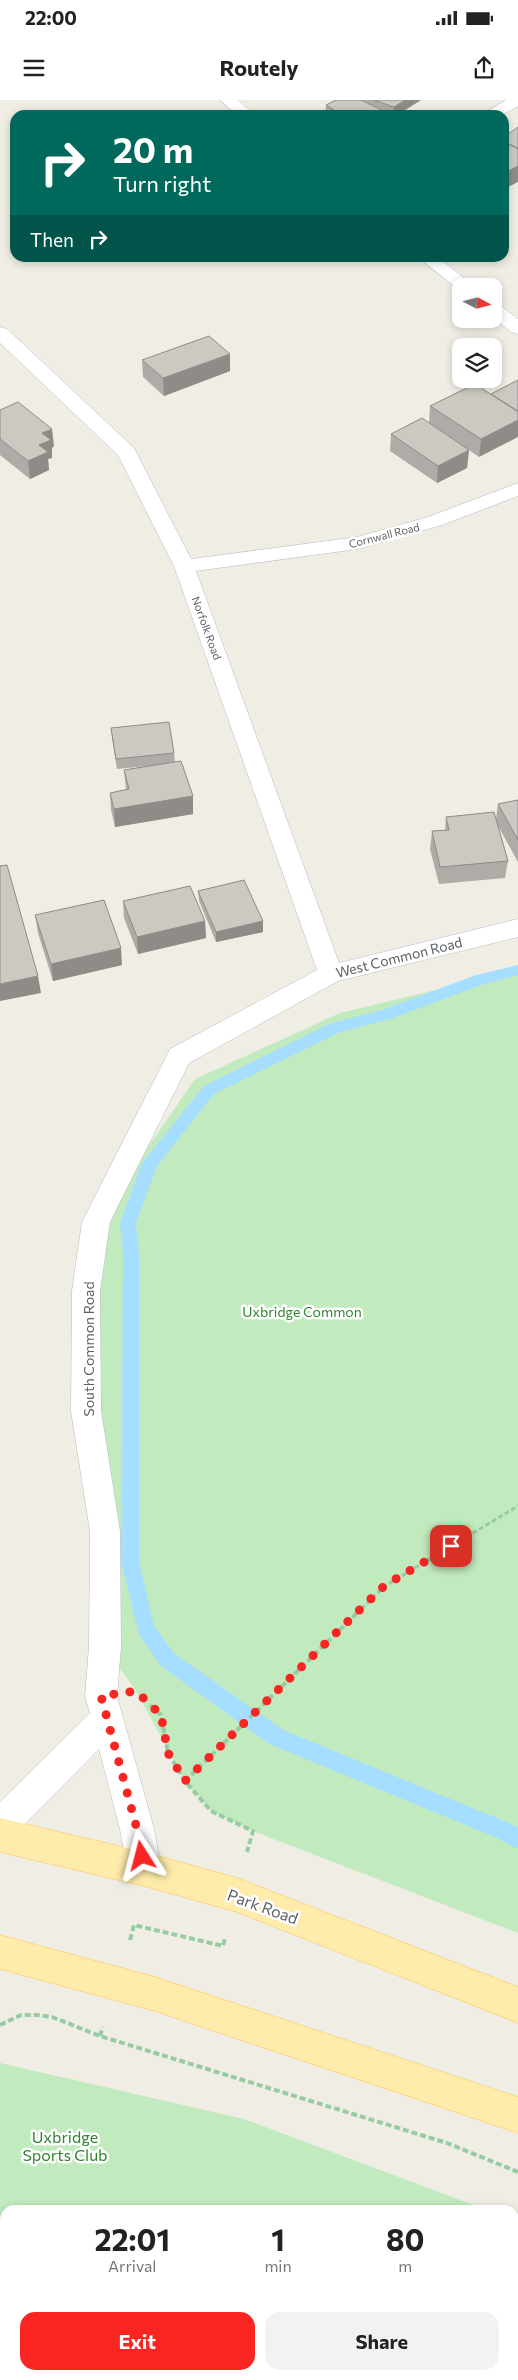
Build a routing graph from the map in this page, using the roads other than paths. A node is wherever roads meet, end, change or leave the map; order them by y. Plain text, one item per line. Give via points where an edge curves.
1 (228, 100) edge
2 (518, 100) edge
3 (241, 110) edge
4 (499, 110) edge
5 (433, 262) edge
6 (454, 278) edge
7 (502, 315) edge
8 (518, 328) edge
9 (0, 333) edge
10 (518, 489) edge
11 (184, 566) junction
12 (518, 928) edge
13 (331, 974) junction
14 (179, 1056) joint
15 (104, 1708) junction
16 (0, 1825) edge
17 (0, 1835) edge
18 (144, 1869) junction
19 (0, 1952) edge
20 (518, 2005) edge
21 (518, 2115) edge

1 - 3 street
2 - 4 street
5 - 6 street
7 - 8 street
9 - 11 street, Norfolk Road via 127,452
10 - 11 street, Cornwall Road via 435,521 358,543
11 - 13 street, Norfolk Road
12 - 13 street, West Common Road
13 - 14 street, West Common Road
14 - 15 street, South Common Road via 96,1222 86,1291 86,1412 105,1531
15 - 16 street
15 - 18 street, South Common Road via 137,1829
17 - 18 main road, Park Road
18 - 20 main road, Park Road via 237,1895
19 - 21 main road via 155,1994

